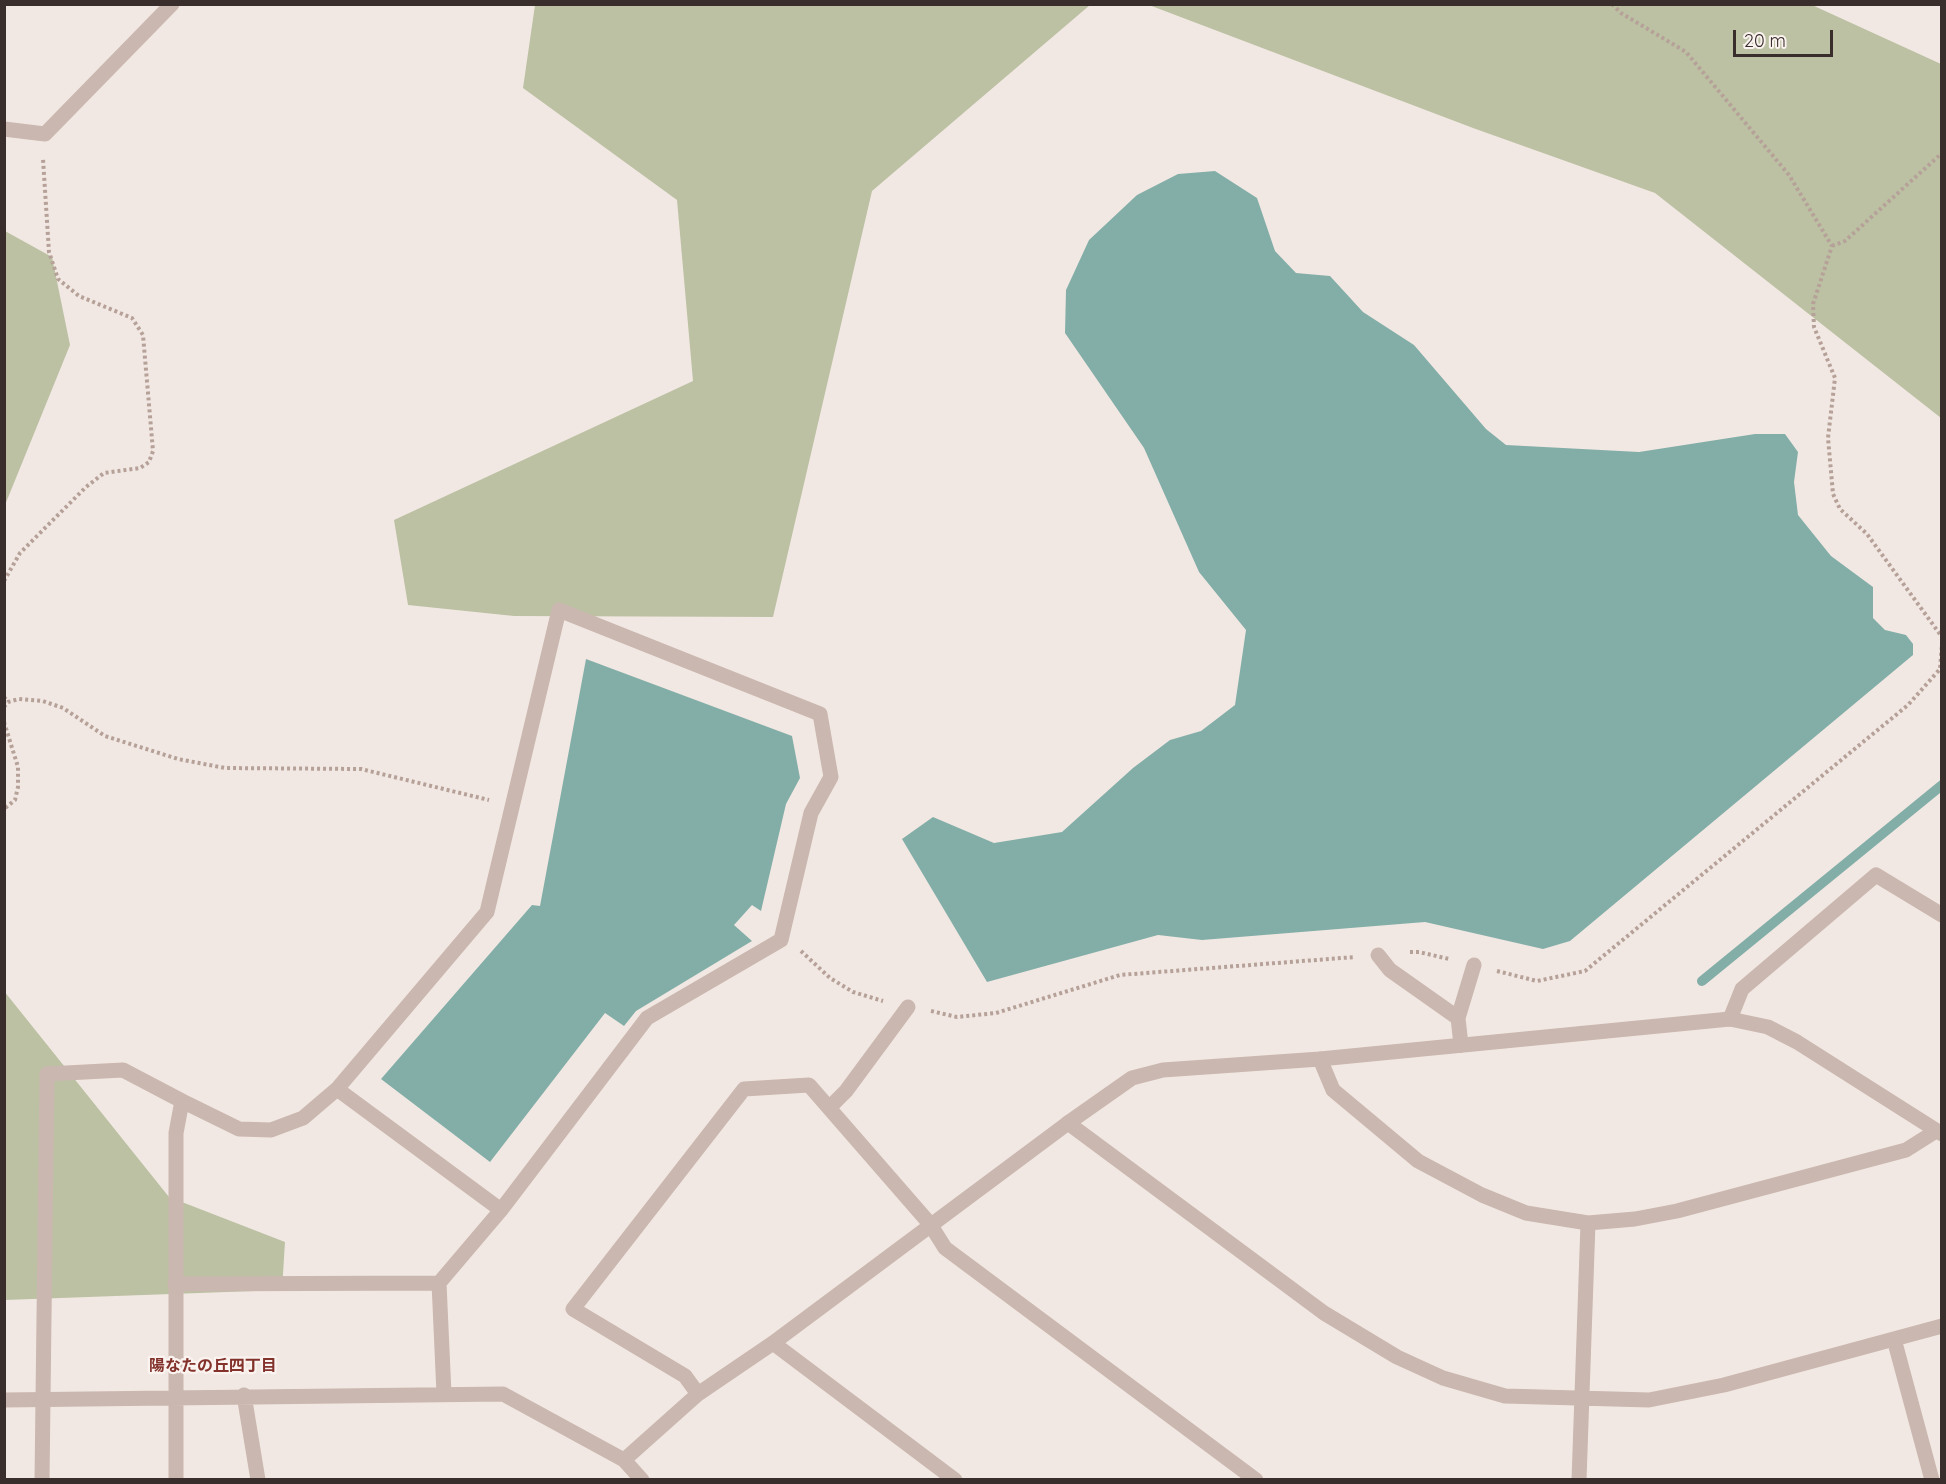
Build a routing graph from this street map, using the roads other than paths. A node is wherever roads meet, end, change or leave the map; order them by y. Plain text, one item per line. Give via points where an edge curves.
1 (172, 4) edge
2 (4, 129) edge
3 (1941, 915) edge
4 (1378, 955) road end
5 (1474, 965) road end
6 (908, 1007) road end
7 (1458, 1018) junction
8 (1730, 1019) junction
9 (1461, 1045) junction
10 (1320, 1059) junction
11 (337, 1089) junction
12 (182, 1101) junction
13 (829, 1108) junction
14 (1068, 1123) junction
15 (1939, 1132) edge
16 (501, 1210) junction
17 (1588, 1223) junction
18 (930, 1224) junction
19 (439, 1283) junction
20 (175, 1284) junction
21 (1941, 1326) edge
22 (1894, 1339) junction
23 (773, 1343) junction
24 (444, 1394) junction
25 (698, 1394) junction
26 (244, 1395) junction
27 (176, 1396) junction
28 (42, 1399) junction
29 (4, 1400) edge
30 (1584, 1400) junction
31 (624, 1460) junction
32 (42, 1479) edge
33 (176, 1479) edge
34 (258, 1479) edge
35 (642, 1479) edge
36 (955, 1479) edge
37 (1256, 1479) edge
38 (1579, 1479) edge
39 (1932, 1479) edge

1 - 2 street via 45,134
3 - 8 street via 1876,875 1742,988
4 - 7 street via 1390,970
5 - 7 street
6 - 13 street via 854,1082
7 - 9 street
8 - 9 street
8 - 15 street via 1768,1027 1797,1041
9 - 10 street
10 - 14 street via 1163,1070 1132,1078
10 - 17 street via 1334,1090 1418,1161 1526,1213
11 - 12 street via 303,1118 271,1130 239,1129
11 - 16 street
11 - 16 street via 488,912 559,610 820,714 831,777 811,813 781,940 647,1018
12 - 20 street via 176,1133
12 - 28 street via 123,1070 47,1074
13 - 18 street
13 - 25 street via 810,1085 744,1089 573,1309 685,1376
14 - 18 street
14 - 30 street via 1324,1313 1397,1357 1443,1378 1505,1396
15 - 17 street via 1906,1150 1689,1208
16 - 19 street
17 - 30 street
18 - 23 street
18 - 37 street via 945,1248
19 - 20 street
19 - 24 street
20 - 27 street
21 - 22 street
22 - 30 street via 1724,1385 1659,1398
22 - 39 street
23 - 25 street
23 - 36 street
24 - 26 street
24 - 31 street via 503,1394
25 - 31 street
26 - 27 street
26 - 34 street
27 - 28 street
27 - 33 street
28 - 29 street
28 - 32 street
30 - 38 street
31 - 35 street

